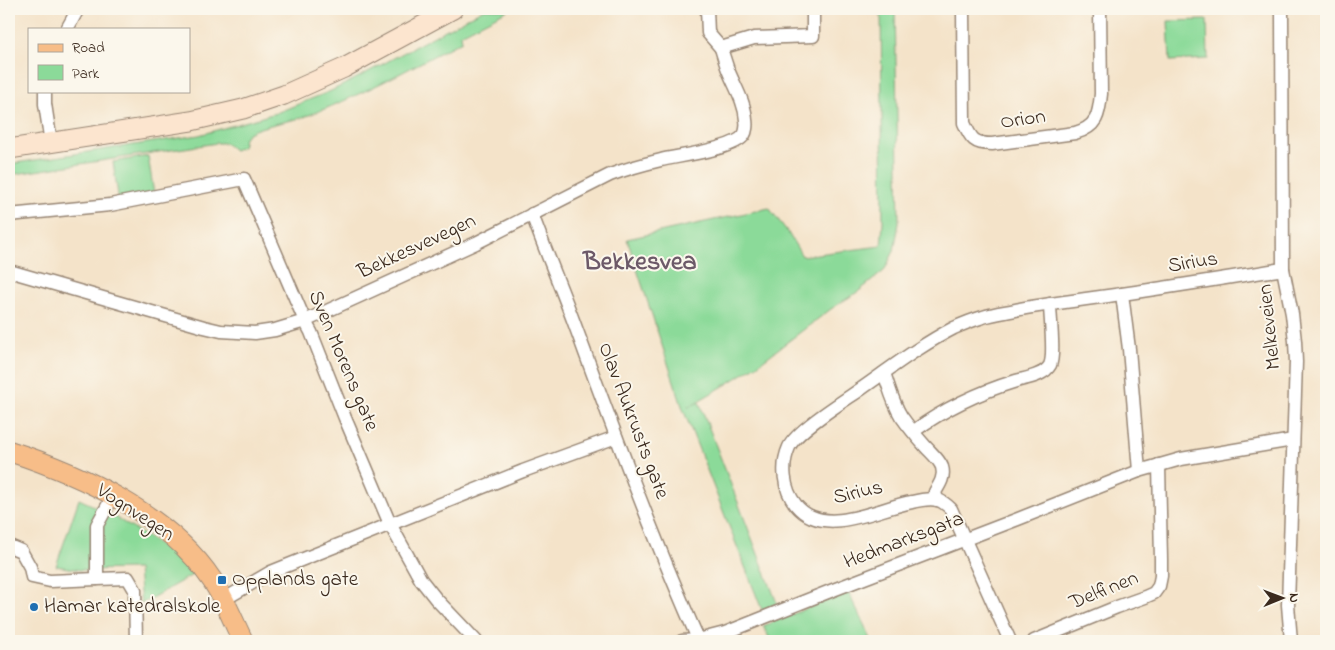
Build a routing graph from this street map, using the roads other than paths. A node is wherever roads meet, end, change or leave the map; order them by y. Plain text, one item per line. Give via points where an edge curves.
1 (78, 9) edge
2 (453, 9) edge
3 (707, 9) edge
4 (813, 9) edge
5 (963, 9) edge
6 (1100, 9) edge
7 (1282, 9) edge
8 (68, 28) edge
9 (721, 48) junction
10 (45, 92) edge
11 (51, 143) junction
12 (9, 149) edge
13 (532, 214) junction
14 (9, 216) edge
15 (1283, 269) junction
16 (9, 271) edge
17 (1122, 294) junction
18 (1050, 304) junction
19 (305, 321) junction
20 (884, 373) junction
21 (914, 431) junction
22 (616, 437) junction
23 (1293, 440) junction
24 (9, 451) edge
25 (1159, 466) junction
26 (1139, 470) junction
27 (114, 496) junction
28 (937, 500) junction
29 (390, 524) junction
30 (965, 540) junction
31 (9, 546) edge
32 (97, 579) junction
33 (223, 600) junction
34 (699, 640) edge
35 (136, 641) edge
36 (243, 641) edge
37 (476, 641) edge
38 (682, 641) edge
39 (1010, 641) edge
40 (1034, 641) edge
41 (1291, 641) edge

1 - 8 street
2 - 11 main road via 344,68 243,109 191,121
3 - 9 street, Bekkesvevegen via 708,33
4 - 9 street via 813,36 754,38
5 - 6 street, Orion via 964,122 972,139 980,144 1075,133 1090,126 1100,107
7 - 15 street, Melkeveien
9 - 13 street, Bekkesvevegen via 743,105 746,119 744,135 723,147 660,160 610,175
10 - 11 street
11 - 12 main road
13 - 19 street, Bekkesvevegen
13 - 22 street, Olav Aukrusts gate
14 - 19 street, Sven Morens gate via 101,206 244,179
15 - 17 street, Sirius
15 - 23 street, Melkeveien via 1295,341
16 - 19 street, Bekkesvevegen via 221,331 255,333
17 - 18 street, Sirius
17 - 26 street
18 - 20 street, Sirius via 983,316 954,328
18 - 21 street via 1052,355 1049,367 976,396
19 - 29 street, Sven Morens gate
20 - 21 street via 901,416
20 - 28 street, Sirius via 796,436 789,446 784,466 788,492 796,506 808,515 835,522 908,502
21 - 28 street via 940,462 942,477 935,492
22 - 29 street
22 - 34 street, Olav Aukrusts gate
23 - 25 street, Hedmarksgata via 1181,459
23 - 41 street, Melkeveien via 1288,605
24 - 27 main road, Vognvegen
25 - 26 street, Hedmarksgata
25 - 40 street, Delfinen via 1161,576 1154,593
26 - 30 street, Hedmarksgata
27 - 32 street via 97,525
27 - 33 main road, Vognvegen via 179,540 205,570
28 - 30 street via 951,509
29 - 33 street via 271,572
29 - 37 street, Sven Morens gate via 421,580
30 - 34 street, Hedmarksgata via 725,633
30 - 39 street
31 - 32 street via 21,551 32,577 50,581
32 - 35 street via 128,578 135,590
33 - 36 main road, Vognvegen
34 - 38 street, Hedmarksgata

